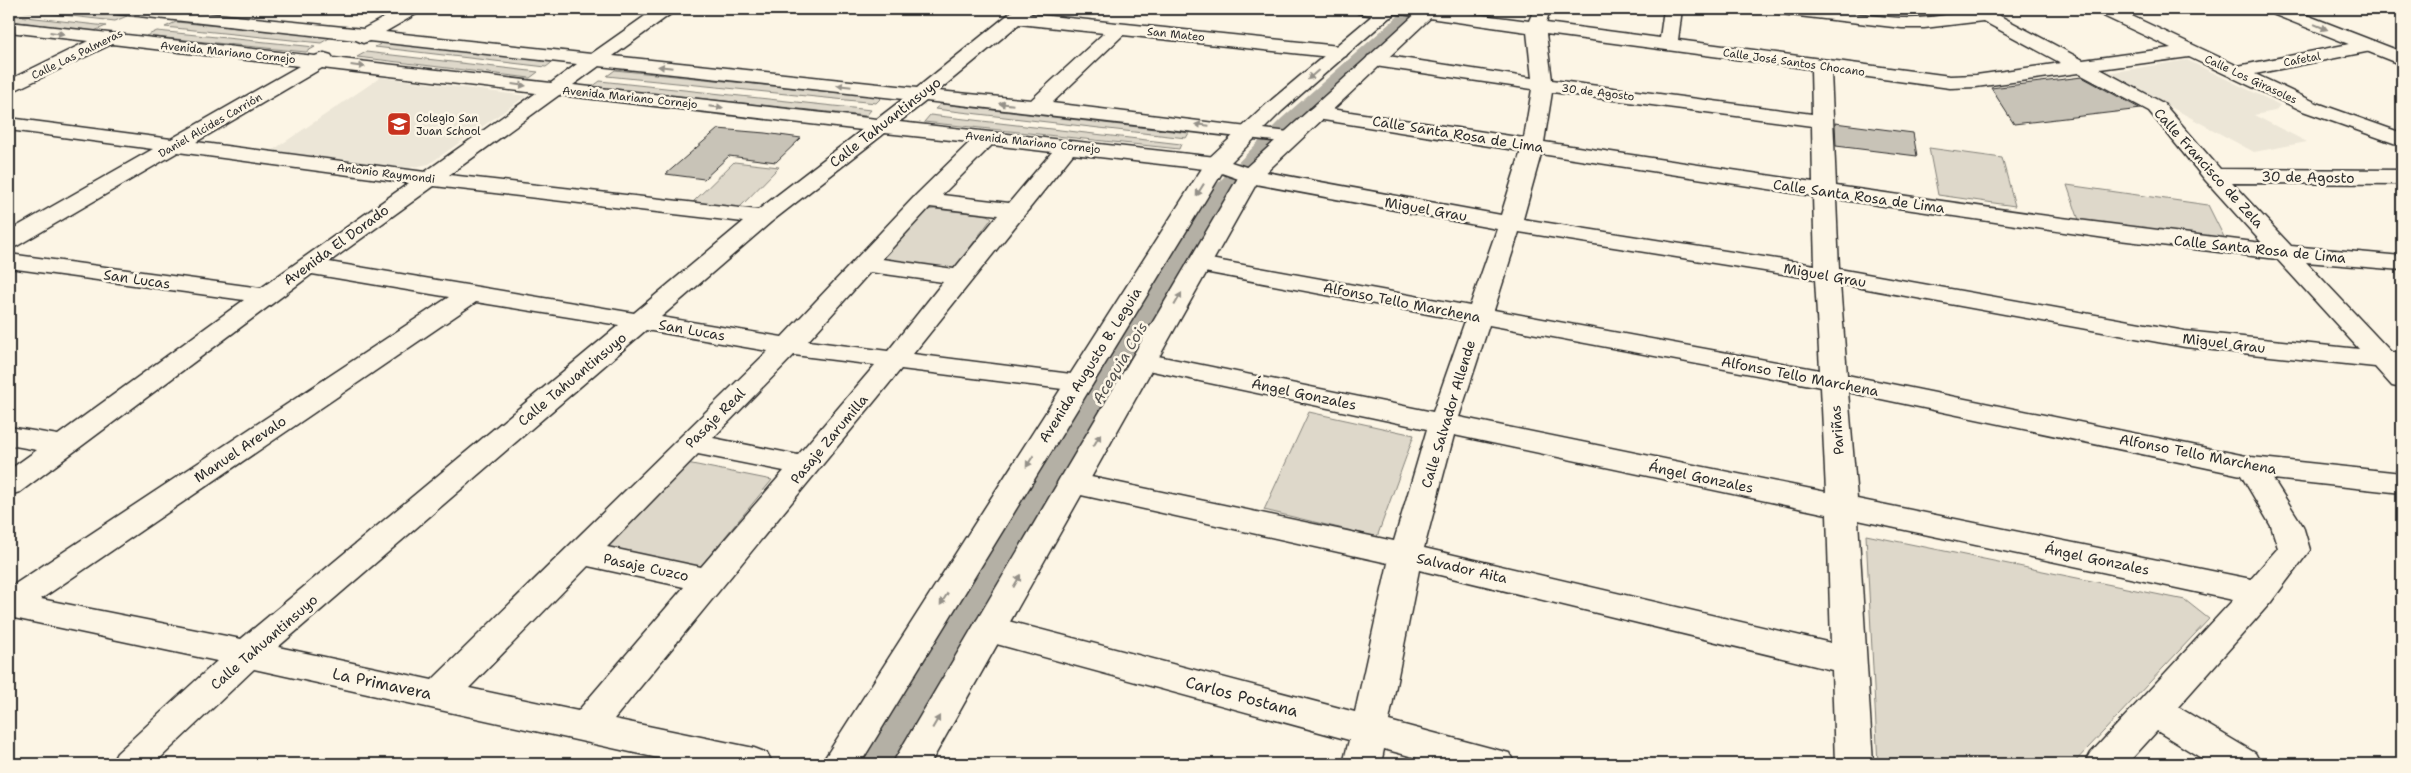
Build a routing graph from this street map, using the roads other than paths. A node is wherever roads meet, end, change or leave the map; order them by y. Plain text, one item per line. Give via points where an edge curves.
1 (120, 9) edge
2 (412, 9) edge
3 (666, 9) edge
4 (996, 9) edge
5 (1673, 9) edge
6 (1781, 9) edge
7 (2103, 9) edge
8 (2276, 9) edge
9 (2318, 9) edge
10 (1384, 10) edge
11 (167, 11) edge
12 (1428, 11) edge
13 (1980, 12) edge
14 (1021, 13) edge
15 (1539, 18) edge
16 (9, 28) edge
17 (1120, 28) junction
18 (367, 35) junction
19 (109, 39) junction
20 (2402, 42) edge
21 (1668, 45) junction
22 (2369, 46) junction
23 (2190, 51) junction
24 (1339, 52) junction
25 (597, 59) junction
26 (2402, 59) edge
27 (1375, 60) junction
28 (320, 61) junction
29 (1821, 66) junction
30 (2085, 67) junction
31 (2235, 72) junction
32 (1543, 85) junction
33 (9, 87) edge
34 (555, 89) junction
35 (921, 95) junction
36 (1036, 107) junction
37 (1317, 113) junction
38 (1822, 121) junction
39 (9, 124) edge
40 (882, 125) junction
41 (1250, 131) junction
42 (1289, 136) junction
43 (988, 138) junction
44 (2402, 140) edge
45 (174, 146) junction
46 (1068, 146) junction
47 (1533, 146) junction
48 (1217, 164) junction
49 (1249, 176) junction
50 (2214, 176) junction
51 (2402, 176) edge
52 (430, 178) junction
53 (1824, 192) junction
54 (924, 200) junction
55 (1014, 210) junction
56 (763, 217) junction
57 (1510, 224) junction
58 (14, 235) edge
59 (2288, 254) junction
60 (9, 261) edge
61 (2402, 263) edge
62 (864, 264) junction
63 (1199, 264) junction
64 (308, 266) junction
65 (1827, 274) junction
66 (961, 277) junction
67 (472, 293) junction
68 (266, 296) junction
69 (1478, 316) junction
70 (641, 321) junction
71 (788, 346) junction
72 (895, 359) junction
73 (2393, 360) edge
74 (1143, 361) junction
75 (2402, 380) edge
76 (1834, 381) junction
77 (1079, 383) junction
78 (1443, 423) junction
79 (9, 436) edge
80 (691, 442) junction
81 (63, 445) junction
82 (807, 466) junction
83 (2252, 467) junction
84 (2402, 482) edge
85 (1072, 483) junction
86 (9, 485) edge
87 (1842, 507) junction
88 (581, 553) junction
89 (1406, 555) junction
90 (710, 581) junction
91 (2259, 593) junction
92 (9, 605) edge
93 (989, 629) junction
94 (247, 654) junction
95 (1850, 661) junction
96 (439, 696) junction
97 (2153, 710) junction
98 (585, 728) junction
99 (1368, 730) junction
100 (130, 764) edge
101 (754, 764) edge
102 (840, 764) edge
103 (911, 764) edge
104 (1362, 764) edge
105 (1496, 764) edge
106 (1854, 764) edge
107 (2104, 764) edge
108 (2242, 764) edge

1 - 11 street
2 - 18 street, Daniel Alcides Carrión
3 - 25 street, Avenida El Dorado
4 - 14 street, San Mateo
5 - 21 street
6 - 13 street via 1902,23 1924,23
7 - 23 street, Calle Los Girasoles
8 -> 22 street
9 - 20 street
10 - 12 street, Calle José Santos Chocano
10 - 24 street, Avenida Augusto B. Leguia
11 - 18 street
11 - 19 street, Calle Las Palmeras
12 - 15 street, Calle José Santos Chocano
12 - 27 street
13 - 30 street, Calle Francisco de Zela
14 - 17 street, San Mateo
14 - 35 street, Calle Tahuantinsuyo
15 - 21 street, Calle José Santos Chocano
15 - 32 street, Calle Salvador Allende
16 -> 19 street, Avenida Mariano Cornejo
17 - 24 street, San Mateo
17 - 36 street
18 - 25 street
18 - 28 street, Daniel Alcides Carrión
19 - 28 street, Avenida Mariano Cornejo
19 - 33 street, Calle Las Palmeras
21 - 29 street, Calle José Santos Chocano
22 - 26 street
22 - 31 street, Cafetal
23 - 30 street, Calle José Santos Chocano
23 - 31 street, Calle Los Girasoles
24 -> 41 street, Avenida Augusto B. Leguia
25 - 34 street, Avenida El Dorado
35 -> 25 street
27 - 32 street, 30 de Agosto
27 - 37 street
28 -> 34 street, Avenida Mariano Cornejo
28 - 45 street, Daniel Alcides Carrión
29 - 30 street, Calle José Santos Chocano via 1950,82
29 - 38 street, Pariñas
30 - 50 street, Calle Francisco de Zela via 2156,107
31 - 44 street, Calle Los Girasoles via 2310,107
32 - 38 street, 30 de Agosto
32 - 47 street, Calle Salvador Allende
34 -> 40 street, Avenida Mariano Cornejo
34 - 52 street, Avenida El Dorado
36 -> 35 street
35 - 40 street, Calle Tahuantinsuyo
41 -> 36 street
37 - 42 street
37 - 47 street, Calle Santa Rosa de Lima
38 - 53 street, Pariñas
39 - 45 street, Antonio Raymondi
40 - 43 street, Avenida Mariano Cornejo
40 - 56 street, Calle Tahuantinsuyo
41 - 42 street
41 - 48 street, Avenida Augusto B. Leguia
42 - 49 street
43 - 46 street, Avenida Mariano Cornejo
43 - 54 street, Pasaje Real
45 - 52 street, Antonio Raymondi
45 - 58 street, Daniel Alcides Carrión
46 - 48 street, Avenida Mariano Cornejo
46 - 55 street, Pasaje Zarumilla
47 - 53 street, Calle Santa Rosa de Lima
47 - 57 street, Calle Salvador Allende
48 - 49 street, Avenida Mariano Cornejo
48 -> 77 street, Avenida Augusto B. Leguia
49 - 57 street, Miguel Grau
49 - 63 street
50 - 51 street, 30 de Agosto
50 - 59 street, Calle Francisco de Zela
52 - 56 street, Antonio Raymondi
52 - 64 street, Avenida El Dorado
53 - 59 street, Calle Santa Rosa de Lima
53 - 65 street, Pariñas
54 - 55 street
54 - 62 street, Pasaje Real
55 - 66 street, Pasaje Zarumilla
56 - 70 street, Calle Tahuantinsuyo
57 - 65 street, Miguel Grau
57 - 69 street, Calle Salvador Allende
59 - 61 street, Calle Santa Rosa de Lima
59 - 73 street, Calle Francisco de Zela
60 - 68 street, San Lucas
62 - 66 street
62 - 71 street, Pasaje Real
63 - 69 street, Alfonso Tello Marchena
74 -> 63 street
64 - 67 street, San Lucas
64 - 68 street, Avenida El Dorado
65 - 73 street, Miguel Grau via 2185,339
65 - 76 street, Pariñas
66 - 72 street, Pasaje Zarumilla
67 - 70 street, San Lucas
67 - 92 street, Manuel Arevalo
68 - 81 street, Avenida El Dorado
69 - 76 street, Alfonso Tello Marchena
69 - 78 street, Calle Salvador Allende
70 - 71 street, San Lucas
70 - 94 street, Calle Tahuantinsuyo
71 - 72 street, San Lucas
71 - 80 street, Pasaje Real
72 - 77 street, San Lucas
72 - 82 street, Pasaje Zarumilla
73 - 75 street, Calle Francisco de Zela
74 - 78 street, Ángel Gonzales
85 -> 74 street
76 - 83 street, Alfonso Tello Marchena
76 - 87 street, Pariñas
77 -> 102 street, Avenida Augusto B. Leguia
78 - 87 street, Ángel Gonzales
78 - 89 street, Calle Salvador Allende
79 - 81 street
80 - 82 street
80 - 88 street, Pasaje Real
81 - 86 street, Avenida El Dorado
82 - 90 street, Pasaje Zarumilla
83 - 84 street, Alfonso Tello Marchena
83 - 91 street via 2287,526 2294,550
85 - 89 street, Salvador Aita
93 -> 85 street
87 - 91 street, Ángel Gonzales
87 - 95 street, Pariñas
88 - 90 street, Pasaje Cuzco
88 - 96 street, Pasaje Real
89 - 95 street, Salvador Aita
89 - 99 street, Calle Salvador Allende
90 - 98 street, Pasaje Zarumilla
91 - 97 street
92 - 94 street, La Primavera
93 - 99 street, Carlos Postana
103 -> 93 street
94 - 96 street, La Primavera
94 - 100 street, Calle Tahuantinsuyo
95 - 106 street, Pariñas
96 - 98 street, La Primavera
97 - 107 street
97 - 108 street
98 - 101 street, La Primavera
99 - 104 street, Calle Salvador Allende
99 - 105 street, Carlos Postana

